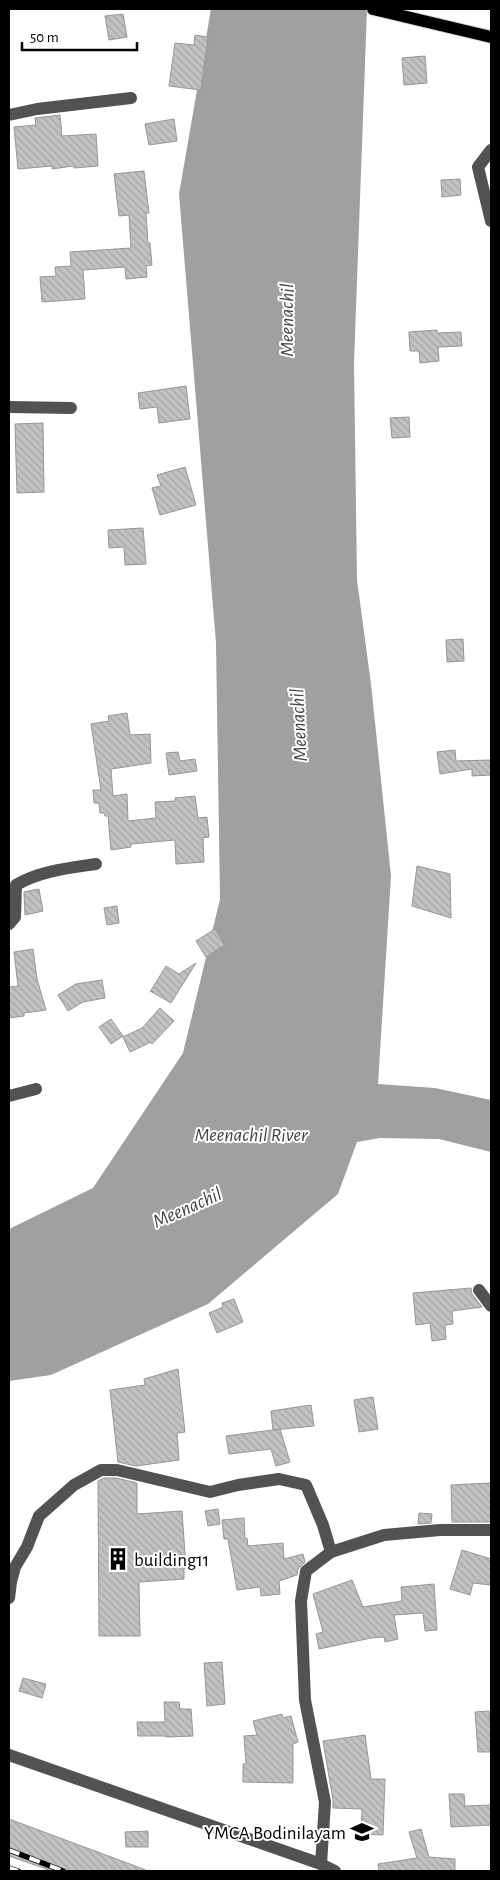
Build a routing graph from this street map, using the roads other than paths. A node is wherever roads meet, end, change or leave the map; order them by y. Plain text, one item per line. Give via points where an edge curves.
1 (373, 9) edge
2 (491, 37) edge
3 (131, 98) dead end
4 (9, 115) edge
5 (491, 150) edge
6 (491, 221) edge
7 (9, 407) edge
8 (70, 408) dead end
9 (96, 864) dead end
10 (9, 924) edge
11 (36, 1088) dead end
12 (9, 1096) edge
13 (479, 1290) dead end
14 (491, 1306) edge
15 (491, 1530) edge
16 (331, 1552) junction
17 (9, 1598) edge
18 (9, 1755) edge
19 (321, 1864) junction
20 (335, 1871) edge

1 - 2 main road
3 - 4 street
5 - 6 street via 478,168
7 - 8 street
9 - 10 street via 28,878 16,886 15,917
11 - 12 street
13 - 14 street
15 - 16 street via 384,1535
16 - 17 street via 306,1485 279,1479 210,1492 117,1470 101,1470 74,1485 38,1516 10,1582
16 - 19 street via 306,1571 301,1601 305,1700 325,1802
18 - 19 street
19 - 20 street

